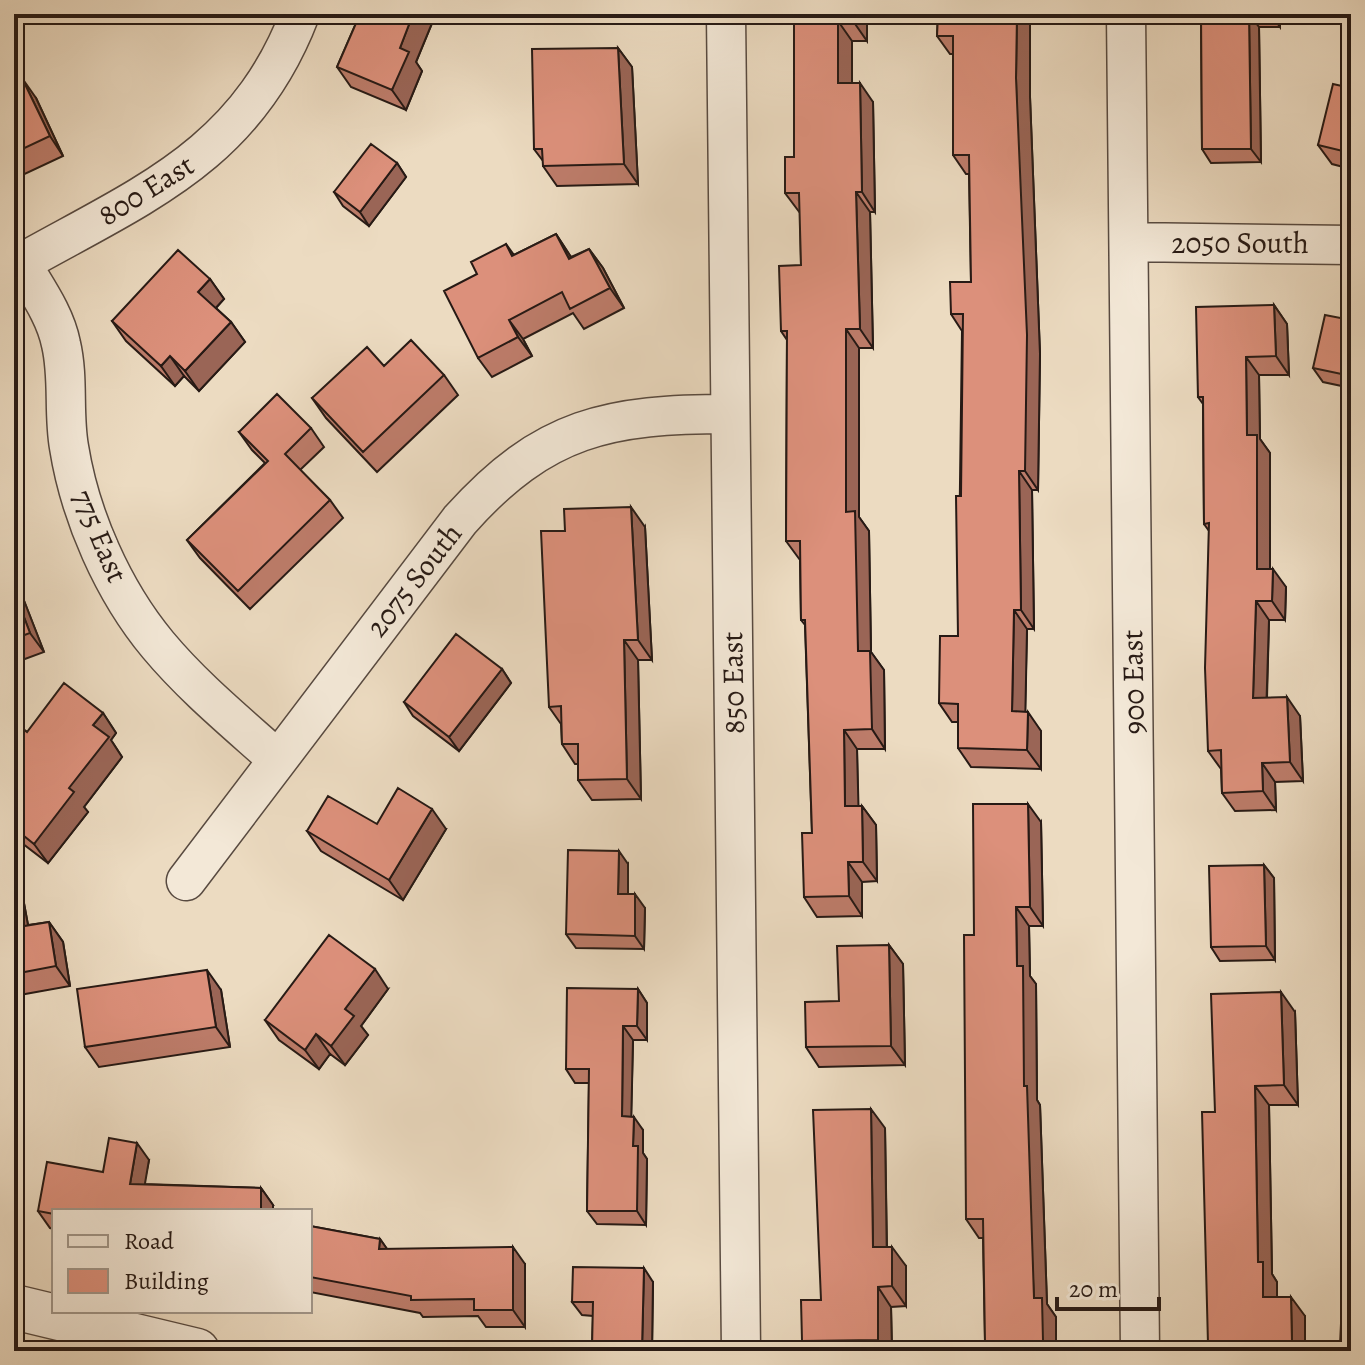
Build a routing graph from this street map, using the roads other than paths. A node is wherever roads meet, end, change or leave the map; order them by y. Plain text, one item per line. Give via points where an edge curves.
1 (300, 14) edge
2 (726, 14) edge
3 (1126, 14) edge
4 (1129, 242) junction
5 (1351, 245) edge
6 (17, 265) edge
7 (730, 414) junction
8 (277, 759) junction
9 (186, 881) dead end
10 (14, 1307) edge
11 (197, 1351) edge
12 (741, 1351) edge
13 (1140, 1351) edge

1 - 6 street, 800 East via 263,89 207,152 174,178
2 - 7 street, 850 East
3 - 4 street, 900 East
4 - 5 street, 2050 South
4 - 13 street, 900 East
6 - 8 street, 775 East via 55,322 62,346 69,447 105,559 158,645
7 - 8 street, 2075 South via 635,417 577,433 525,460 460,520
7 - 12 street, 850 East
8 - 9 street, 2075 South
10 - 11 street

